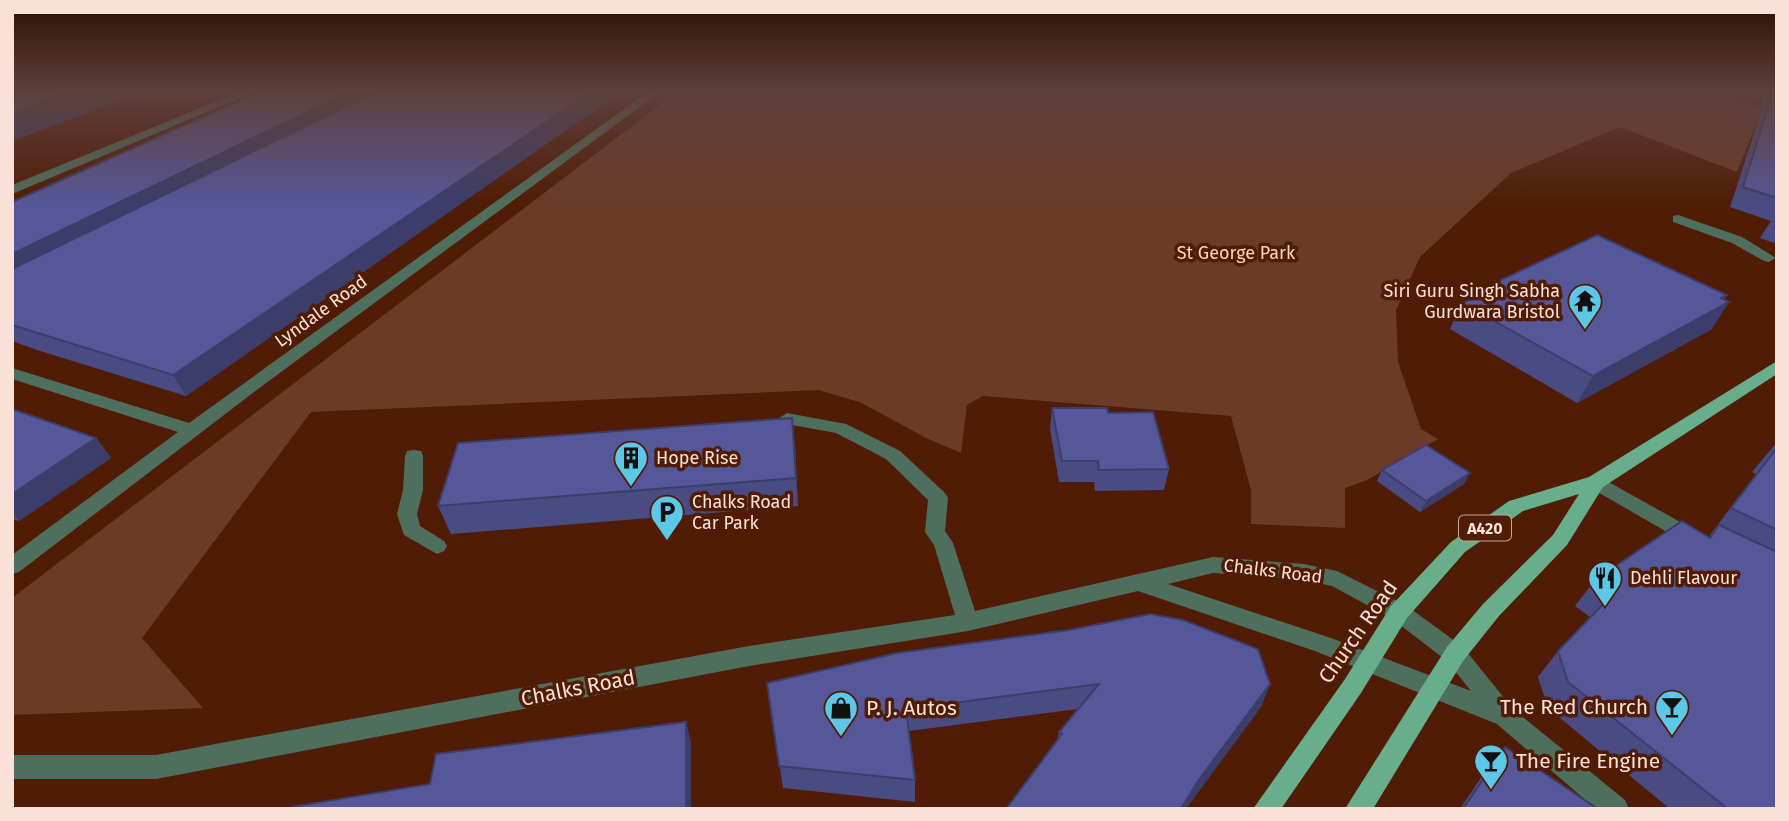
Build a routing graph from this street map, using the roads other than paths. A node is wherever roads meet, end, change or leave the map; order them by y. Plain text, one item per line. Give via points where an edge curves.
1 (159, 129) edge
2 (603, 129) edge
3 (12, 190) edge
4 (1678, 219) dead end
5 (1717, 246) dead end
6 (1773, 260) edge
7 (1777, 366) edge
8 (12, 373) edge
9 (787, 419) edge
10 (191, 430) junction
11 (414, 456) dead end
12 (1596, 482) junction
13 (437, 545) dead end
14 (1709, 546) edge
15 (12, 566) edge
16 (1140, 583) junction
17 (1399, 612) junction
18 (968, 622) junction
19 (1455, 654) junction
20 (1368, 661) junction
21 (1434, 685) junction
22 (1505, 716) junction
23 (12, 767) edge
24 (1266, 809) edge
25 (1358, 809) edge
26 (1616, 809) edge

1 - 3 street
2 - 10 street, Lyndale Road
4 - 6 street via 1737,240
5 - 6 street
7 - 12 main road, Church Road / A420
8 - 10 street
9 - 18 street via 840,428 893,455 938,498 935,532 943,543
10 - 15 street, Lyndale Road
11 - 13 street via 414,490 407,514 411,530
12 - 14 street
12 - 17 main road, Church Road / A420 via 1516,506 1458,547
12 - 19 main road, Church Road / A420 via 1560,540
16 - 17 street, Chalks Road via 1213,565 1304,572 1336,579
16 - 18 street, Chalks Road
16 - 20 street, Chalks Road via 1245,615
17 - 19 street, Chalks Road
17 - 20 main road, Church Road / A420
18 - 23 street, Chalks Road via 749,656 156,767
19 - 21 main road, Church Road / A420
19 - 22 street, Chalks Road
20 - 21 street, Chalks Road
20 - 24 main road, Church Road / A420
21 - 22 street, Chalks Road
21 - 25 main road, Church Road / A420
22 - 26 street

